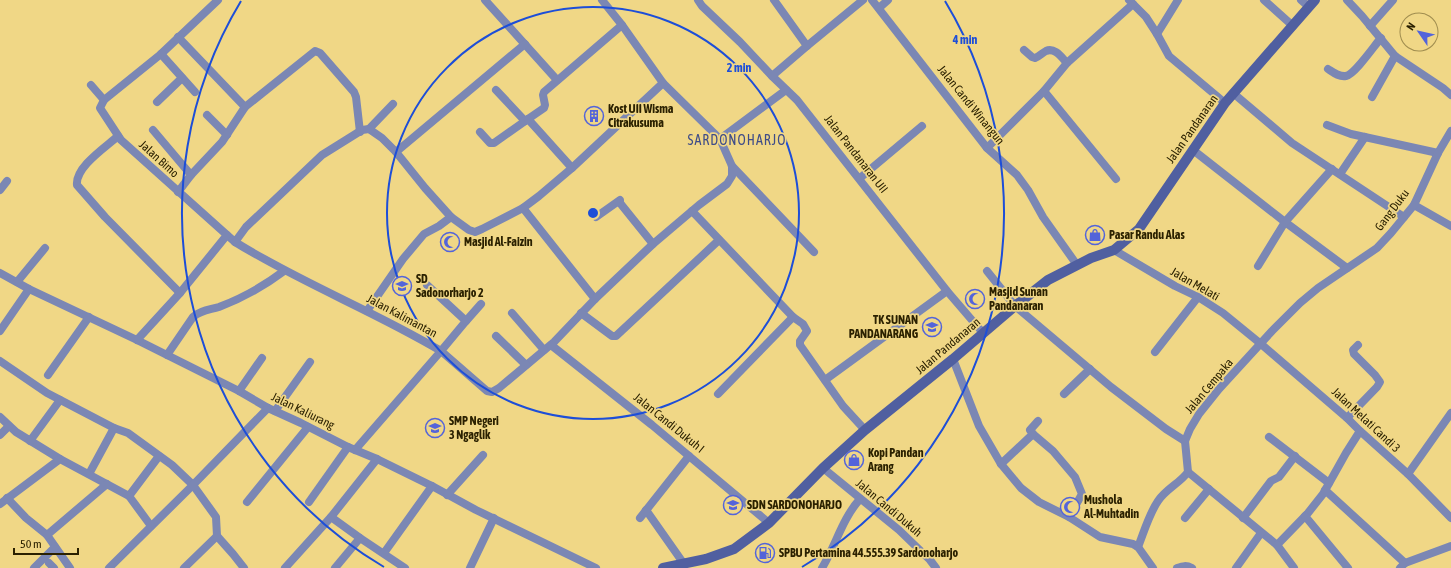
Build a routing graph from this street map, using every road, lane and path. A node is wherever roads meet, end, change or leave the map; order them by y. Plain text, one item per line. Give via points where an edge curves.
1 (485, 0) edge
2 (602, 0) edge
3 (698, 0) edge
4 (774, 0) edge
5 (864, 0) edge
6 (872, 0) edge
7 (888, 0) edge
8 (1178, 0) edge
9 (1264, 0) edge
10 (1301, 0) edge
11 (1347, 0) edge
12 (1393, 0) edge
13 (216, 1) edge
14 (1131, 2) edge
15 (1312, 4) edge
16 (879, 8) junction
17 (622, 25) junction
18 (1293, 26) junction
19 (1370, 26) junction
20 (1158, 34) junction
21 (178, 37) junction
22 (1380, 38) junction
23 (525, 44) junction
24 (807, 46) junction
25 (1024, 50) dead end
26 (160, 54) junction
27 (1395, 56) junction
28 (1067, 63) junction
29 (1328, 69) dead end
30 (772, 76) junction
31 (182, 78) junction
32 (557, 80) junction
33 (663, 83) junction
34 (91, 86) dead end
35 (496, 90) dead end
36 (786, 90) junction
37 (195, 92) dead end
38 (1044, 92) junction
39 (1233, 93) junction
40 (1451, 95) edge
41 (1372, 97) dead end
42 (104, 100) junction
43 (157, 102) dead end
44 (1225, 103) junction
45 (393, 104) dead end
46 (245, 107) junction
47 (207, 115) dead end
48 (527, 120) junction
49 (1327, 125) dead end
50 (922, 126) dead end
51 (369, 129) junction
52 (153, 130) dead end
53 (1451, 130) edge
54 (360, 132) junction
55 (480, 132) dead end
56 (227, 135) junction
57 (118, 136) junction
58 (1365, 137) junction
59 (720, 139) junction
60 (987, 148) junction
61 (1193, 150) junction
62 (396, 152) junction
63 (1438, 153) junction
64 (732, 166) junction
65 (572, 168) junction
66 (1332, 169) junction
67 (1340, 174) junction
68 (191, 175) junction
69 (860, 178) junction
70 (1116, 179) dead end
71 (7, 180) dead end
72 (0, 190) edge
73 (178, 192) junction
74 (1414, 205) junction
75 (523, 208) junction
76 (692, 211) junction
77 (451, 217) junction
78 (596, 217) dead end
79 (1404, 217) junction
80 (1286, 222) junction
81 (1451, 226) edge
82 (227, 235) junction
83 (718, 240) junction
84 (235, 242) junction
85 (654, 244) junction
86 (45, 248) dead end
87 (1114, 250) junction
88 (814, 252) dead end
89 (1077, 265) junction
90 (1258, 266) dead end
91 (1347, 268) junction
92 (284, 271) junction
93 (987, 271) dead end
94 (0, 273) edge
95 (17, 282) junction
96 (427, 285) dead end
97 (29, 289) junction
98 (947, 291) junction
99 (180, 293) junction
100 (1198, 297) junction
101 (595, 299) junction
102 (482, 304) dead end
103 (1015, 306) junction
104 (367, 311) junction
105 (512, 313) dead end
106 (581, 313) junction
107 (89, 317) junction
108 (793, 317) junction
109 (466, 321) junction
110 (0, 331) edge
111 (983, 333) junction
112 (496, 336) dead end
113 (137, 340) junction
114 (1261, 344) junction
115 (1358, 344) dead end
116 (547, 347) junction
117 (441, 351) junction
118 (1155, 352) dead end
119 (167, 355) junction
120 (262, 358) dead end
121 (953, 359) junction
122 (0, 361) edge
123 (310, 362) dead end
124 (526, 365) junction
125 (1090, 369) junction
126 (48, 375) dead end
127 (825, 380) junction
128 (239, 391) junction
129 (718, 394) dead end
130 (1064, 394) dead end
131 (60, 400) junction
132 (272, 410) junction
133 (1451, 413) edge
134 (0, 417) edge
135 (1347, 418) junction
136 (1038, 421) dead end
137 (9, 426) junction
138 (308, 427) junction
139 (114, 428) junction
140 (865, 430) junction
141 (1360, 432) junction
142 (1034, 434) junction
143 (0, 435) edge
144 (1269, 437) dead end
145 (30, 441) junction
146 (1185, 441) junction
147 (352, 449) junction
148 (483, 455) dead end
149 (159, 456) junction
150 (689, 456) junction
151 (1295, 456) junction
152 (60, 459) junction
153 (377, 459) junction
154 (1001, 464) junction
155 (823, 468) junction
156 (1188, 472) junction
157 (89, 474) junction
158 (1408, 474) junction
159 (107, 484) junction
160 (193, 485) junction
161 (432, 486) junction
162 (1327, 486) junction
163 (1209, 489) junction
164 (448, 495) junction
165 (129, 496) junction
166 (860, 499) junction
167 (3, 501) edge
168 (247, 502) dead end
169 (309, 502) dead end
170 (646, 510) junction
171 (331, 516) junction
172 (1305, 516) junction
173 (1069, 517) junction
174 (494, 518) junction
175 (640, 518) dead end
176 (1185, 518) dead end
177 (1243, 518) junction
178 (1451, 518) edge
179 (769, 523) junction
180 (151, 526) junction
181 (1261, 532) junction
182 (47, 535) junction
183 (217, 536) junction
184 (360, 538) junction
185 (1277, 545) junction
186 (1451, 546) edge
187 (55, 547) junction
188 (1138, 547) junction
189 (384, 553) junction
190 (684, 564) junction
191 (1402, 565) edge
192 (669, 567) edge
193 (34, 568) edge
194 (70, 568) edge
195 (109, 568) edge
196 (184, 568) edge
197 (244, 568) edge
198 (286, 568) edge
199 (335, 568) edge
200 (405, 568) edge
201 (470, 568) edge
202 (596, 568) edge
203 (822, 568) edge
204 (936, 568) edge
205 (1153, 568) edge
206 (1177, 568) edge
207 (1192, 568) edge
208 (1236, 568) edge
209 (1294, 568) edge
210 (1348, 568) edge

1 - 23 street
2 - 17 street
3 - 30 street, Jalan Pandanaran UII
4 - 24 street
5 - 24 street
6 - 16 street, Jalan Candi Winangun
7 - 16 street
8 - 20 street
9 - 18 street
10 - 15 street
11 - 19 street
12 - 19 street
13 - 21 street
14 - 20 street via 1146,16
14 - 28 street
15 - 18 main road, Jalan Pandanaran
16 - 60 street, Jalan Candi Winangun
17 - 32 street
17 - 33 street
18 - 39 main road, Jalan Pandanaran
19 - 22 street
20 - 44 street via 1169,56
21 - 26 street
21 - 46 street
22 - 27 street
22 - 29 street via 1347,76 1338,76
23 - 32 street
23 - 62 street
24 - 30 street
25 - 28 street via 1035,58 1051,50
26 - 31 street
26 - 42 street
27 - 40 street
27 - 41 street
28 - 38 street
30 - 36 street, Jalan Pandanaran UII
31 - 37 street
31 - 43 street
32 - 48 street via 544,92 546,106
33 - 59 street
33 - 65 street
34 - 42 street
35 - 48 street
36 - 59 street
36 - 69 street, Jalan Pandanaran UII
38 - 60 street
38 - 70 street
39 - 44 main road, Jalan Pandanaran
39 - 66 street via 1292,143
42 - 57 street, Jalan Bimo via 100,108
44 - 61 main road, Jalan Pandanaran
45 - 51 street
46 - 54 street via 317,51 354,92
46 - 56 street
47 - 56 street
48 - 55 street via 494,144
48 - 65 street
49 - 58 street
50 - 69 street
51 - 54 street
51 - 62 street
52 - 68 street
53 - 63 street, Gang Duku
54 - 84 street via 322,155 246,227
56 - 68 street
57 - 73 street, Jalan Bimo
57 - 99 street via 84,166 78,174 77,185
58 - 63 street
58 - 67 street
59 - 64 street
60 - 89 street, Jalan Candi Winangun via 1017,175
61 - 80 street
61 - 87 main road, Jalan Pandanaran via 1138,229
62 - 77 street
63 - 74 street, Gang Duku
64 - 76 street via 732,176 727,184
64 - 88 street
65 - 75 street
66 - 67 street
66 - 80 street
67 - 79 street
68 - 73 street
69 - 98 street, Jalan Pandanaran UII
71 - 72 street
73 - 82 street, Jalan Bimo
74 - 79 street, Gang Duku
74 - 81 street
75 - 77 street via 475,232
75 - 101 street
76 - 83 street
76 - 85 street
77 - 104 street via 424,234 403,259
78 - 85 street via 620,200
79 - 91 street, Gang Duku via 1377,248
80 - 90 street
80 - 91 street
82 - 84 street, Jalan Bimo
82 - 99 street
83 - 106 street via 616,336 612,336
83 - 108 street
84 - 92 street, Jalan Kalimantan
85 - 101 street
86 - 95 street
87 - 89 main road, Jalan Pandanaran
87 - 100 street, Jalan Melati via 1174,286
89 - 103 main road, Jalan Pandanaran via 1048,280
91 - 114 street, Jalan Cempaka via 1318,288
92 - 104 street, Jalan Kalimantan
92 - 119 street via 263,287 218,307 199,312
93 - 103 street
94 - 95 street, Jalan Kaliurang
95 - 97 street, Jalan Kaliurang
96 - 109 street
97 - 107 street, Jalan Kaliurang
97 - 110 street
98 - 111 street, Jalan Pandanaran UII
98 - 127 street
99 - 113 street
100 - 114 street, Jalan Melati via 1223,313
100 - 118 street
101 - 106 street
102 - 109 street
103 - 111 main road, Jalan Pandanaran
103 - 125 street
104 - 117 street, Jalan Kalimantan
105 - 116 street, Jalan Candi Dukuh I
106 - 116 street
107 - 113 street, Jalan Kaliurang
107 - 126 street
108 - 127 street via 806,327 807,331 800,345
108 - 129 street
109 - 117 street
111 - 121 main road, Jalan Pandanaran
112 - 124 street
113 - 119 street, Jalan Kaliurang
114 - 135 street, Jalan Melati Candi 3
114 - 146 street, Jalan Cempaka via 1199,414
115 - 135 street via 1353,350 1354,354 1380,382
116 - 124 street
116 - 150 street, Jalan Candi Dukuh I
117 - 124 street via 487,391 492,392
117 - 147 street, Jalan Kalimantan
119 - 128 street, Jalan Kaliurang
120 - 128 street
121 - 140 main road, Jalan Pandanaran
121 - 154 street via 979,426
122 - 131 street
123 - 132 street
125 - 130 street
125 - 146 street
127 - 140 street via 843,406
128 - 132 street, Jalan Kaliurang
131 - 139 street
131 - 145 street
132 - 138 street, Jalan Kaliurang
132 - 160 street
133 - 158 street
134 - 137 street
135 - 141 street, Jalan Melati Candi 3
136 - 142 street via 1030,430
137 - 143 street
137 - 145 street
138 - 147 street, Jalan Kaliurang
138 - 168 street
139 - 149 street via 128,433
139 - 157 street
140 - 155 main road, Jalan Pandanaran
141 - 158 street, Jalan Melati Candi 3
141 - 162 street
142 - 154 street
142 - 173 street via 1053,451 1076,480 1082,494
144 - 151 street
145 - 152 street
146 - 156 street
147 - 153 street, Jalan Kaliurang
147 - 169 street, Jalan Kalimantan
148 - 164 street
149 - 160 street
149 - 165 street
150 - 170 street
150 - 179 street, Jalan Candi Dukuh I
151 - 162 street
151 - 177 street via 1279,477 1271,481
152 - 157 street
152 - 167 street
153 - 161 street, Jalan Kaliurang
153 - 171 street
154 - 173 street via 1021,488 1040,502
155 - 166 street, Jalan Candi Dukuh
155 - 179 main road, Jalan Pandanaran
156 - 163 street
156 - 188 street via 1158,501
157 - 159 street
158 - 178 street, Jalan Melati Candi 3
159 - 165 street
159 - 182 street
160 - 180 street
160 - 183 street via 216,517
161 - 164 street, Jalan Kaliurang
161 - 189 street
162 - 172 street
162 - 191 street
163 - 176 street
163 - 177 street
164 - 174 street, Jalan Kaliurang
165 - 180 street
166 - 203 street via 840,531
166 - 204 street, Jalan Candi Dukuh via 899,530
167 - 182 street
170 - 175 street
170 - 190 street
171 - 184 street
171 - 198 street
172 - 185 street
172 - 210 street
173 - 188 street via 1100,537
174 - 201 street
174 - 202 street, Jalan Kaliurang
177 - 181 street
179 - 190 main road, Jalan Pandanaran via 734,549
180 - 195 street
181 - 185 street
181 - 208 street
182 - 187 street
183 - 196 street
183 - 197 street
184 - 189 street
184 - 199 street
185 - 209 street
186 - 191 street
187 - 193 street
187 - 194 street
188 - 205 street
189 - 200 street
190 - 192 main road, Jalan Pandanaran
206 - 207 street

